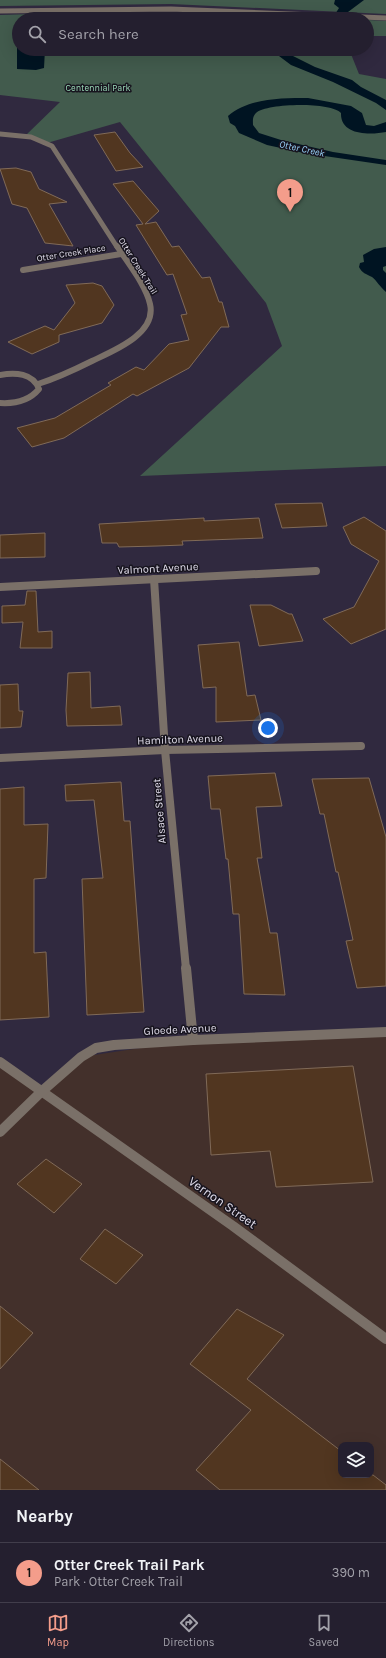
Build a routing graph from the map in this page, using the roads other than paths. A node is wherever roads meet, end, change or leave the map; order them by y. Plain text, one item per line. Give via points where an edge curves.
1 (0, 11) edge
2 (242, 12) edge
3 (374, 17) edge
4 (386, 18) edge
5 (0, 134) edge
6 (121, 254) junction
7 (23, 270) dead end
8 (0, 375) edge
9 (38, 384) junction
10 (0, 403) edge
11 (316, 571) dead end
12 (154, 579) junction
13 (0, 587) edge
14 (361, 746) dead end
15 (165, 750) junction
16 (0, 758) edge
17 (386, 1032) edge
18 (193, 1040) junction
19 (0, 1062) edge
20 (41, 1092) junction
21 (0, 1132) edge
22 (386, 1339) edge

1 - 2 street via 171,9
3 - 4 street
5 - 6 street, Otter Creek Trail via 21,136 52,146
6 - 7 street, Otter Creek Place
6 - 9 street, Otter Creek Trail via 149,297 151,312 147,323 141,332 124,346 55,379
8 - 9 street via 24,375 34,379
9 - 10 street via 39,390 28,400
11 - 12 street, Valmont Avenue
12 - 13 street, Valmont Avenue
12 - 15 street, Alsace Street
14 - 15 street, Hamilton Avenue
15 - 16 street, Hamilton Avenue
15 - 18 street, Alsace Street
17 - 18 street, Gloede Avenue
18 - 20 street, Gloede Avenue via 96,1048 81,1057
19 - 20 street
20 - 21 street, Gloede Avenue
20 - 22 street, Vernon Street via 233,1226

